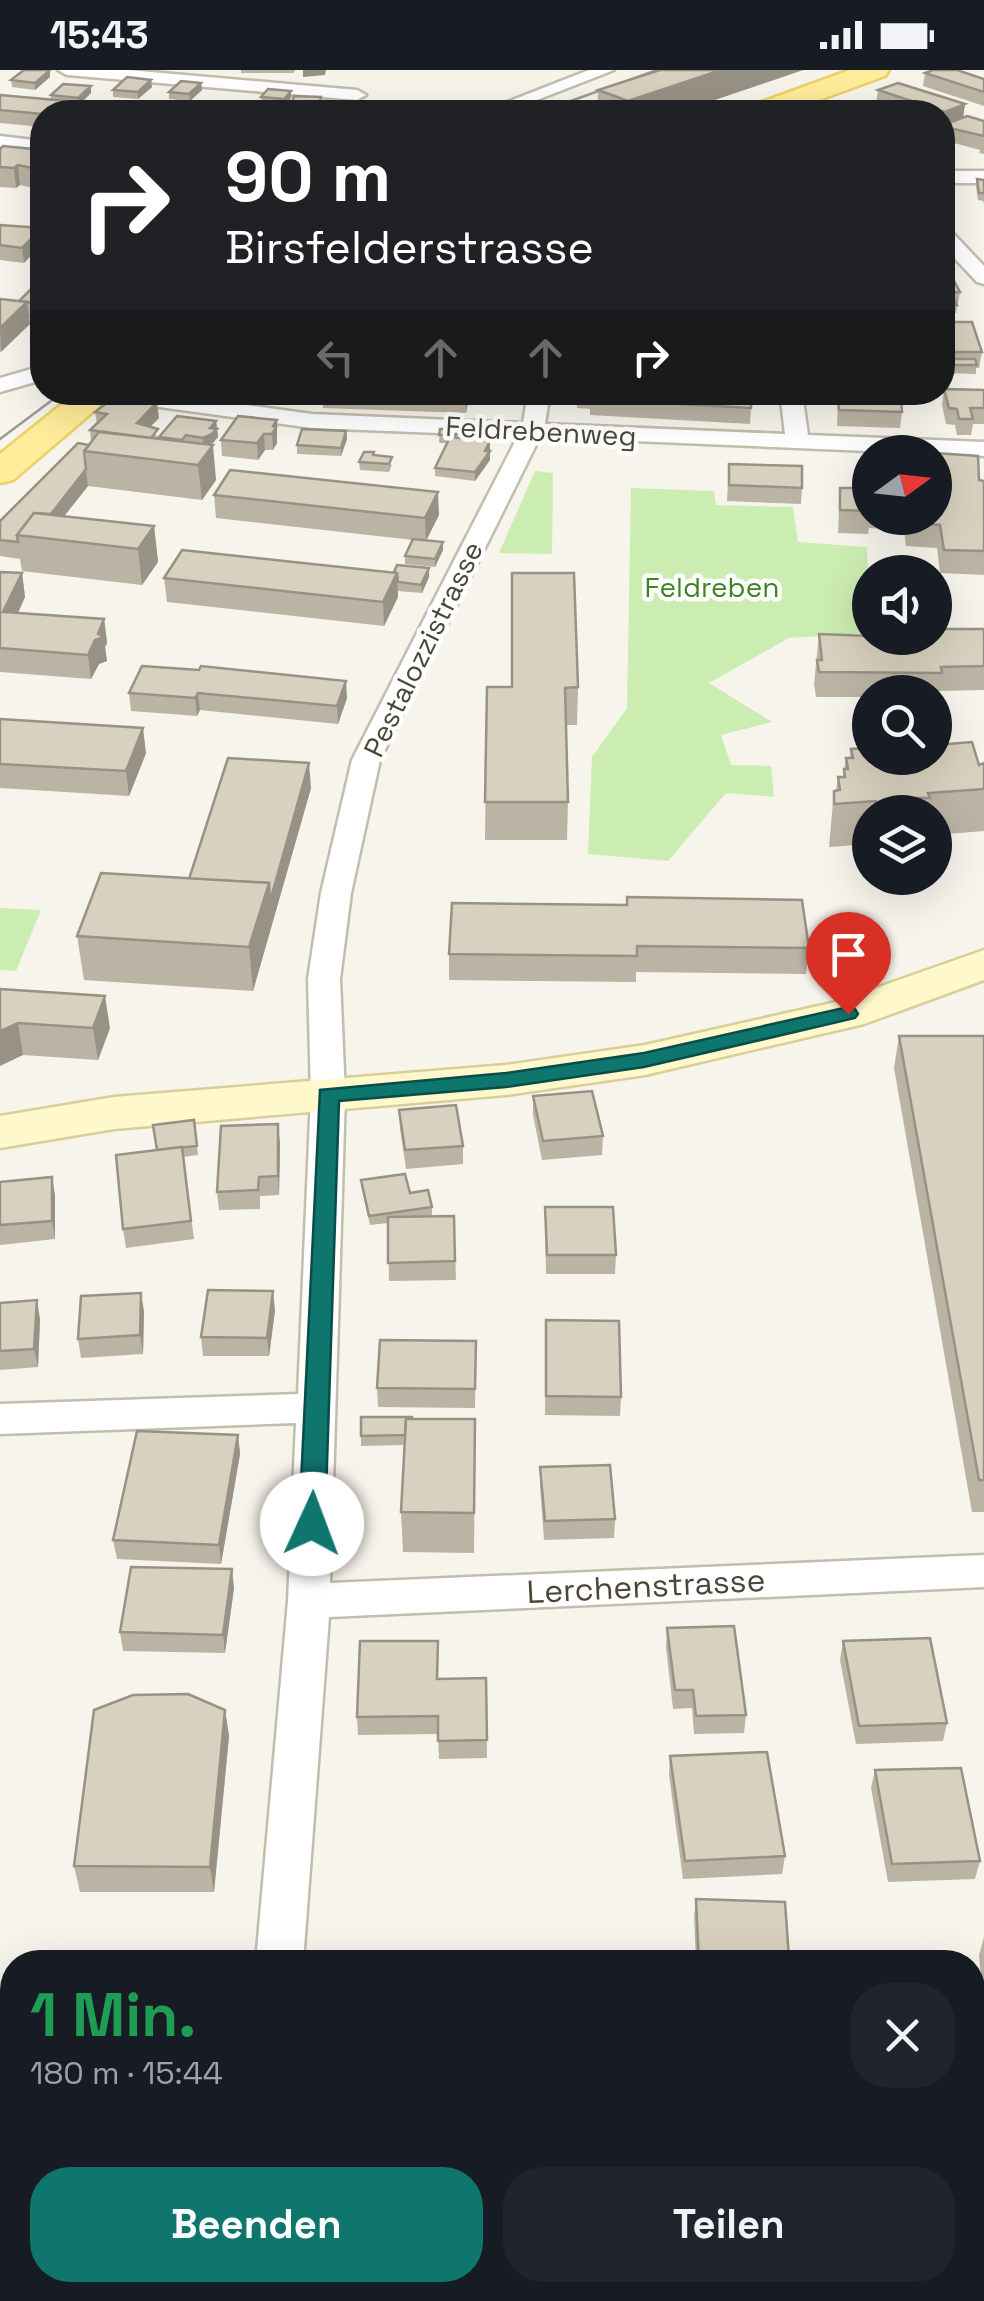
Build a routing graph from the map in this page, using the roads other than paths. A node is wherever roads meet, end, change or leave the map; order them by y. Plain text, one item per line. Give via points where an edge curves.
1 (66, 70) edge
2 (362, 70) edge
3 (605, 70) edge
4 (875, 70) edge
5 (324, 100) edge
6 (358, 100) edge
7 (524, 100) edge
8 (794, 100) edge
9 (0, 142) edge
10 (30, 145) edge
11 (955, 176) edge
12 (984, 177) edge
13 (955, 247) edge
14 (984, 278) edge
15 (30, 377) edge
16 (0, 385) edge
17 (84, 405) edge
18 (192, 405) edge
19 (537, 405) edge
20 (792, 405) edge
21 (532, 429) junction
22 (798, 444) junction
23 (984, 449) edge
24 (0, 472) edge
25 (984, 964) edge
26 (328, 1095) junction
27 (0, 1132) edge
28 (317, 1408) junction
29 (0, 1420) edge
30 (984, 1571) edge
31 (309, 1601) junction
32 (281, 1950) edge

1 - 5 street
2 - 6 street
3 - 7 street
4 - 8 main road
9 - 10 street
11 - 12 street
13 - 14 street
15 - 16 street
17 - 24 main road
18 - 21 street, Feldrebenweg via 312,422
19 - 21 street, Pestalozzistrasse
20 - 22 street
21 - 22 street, Feldrebenweg
21 - 26 street, Pestalozzistrasse via 366,760 324,979
22 - 23 street, Feldrebenweg
25 - 26 main road via 848,1014 712,1046 506,1080
26 - 27 main road via 114,1113
26 - 28 street, Pestalozzistrasse
28 - 29 street
28 - 31 street, Pestalozzistrasse
30 - 31 street, Lerchenstrasse
31 - 32 street, Pestalozzistrasse

